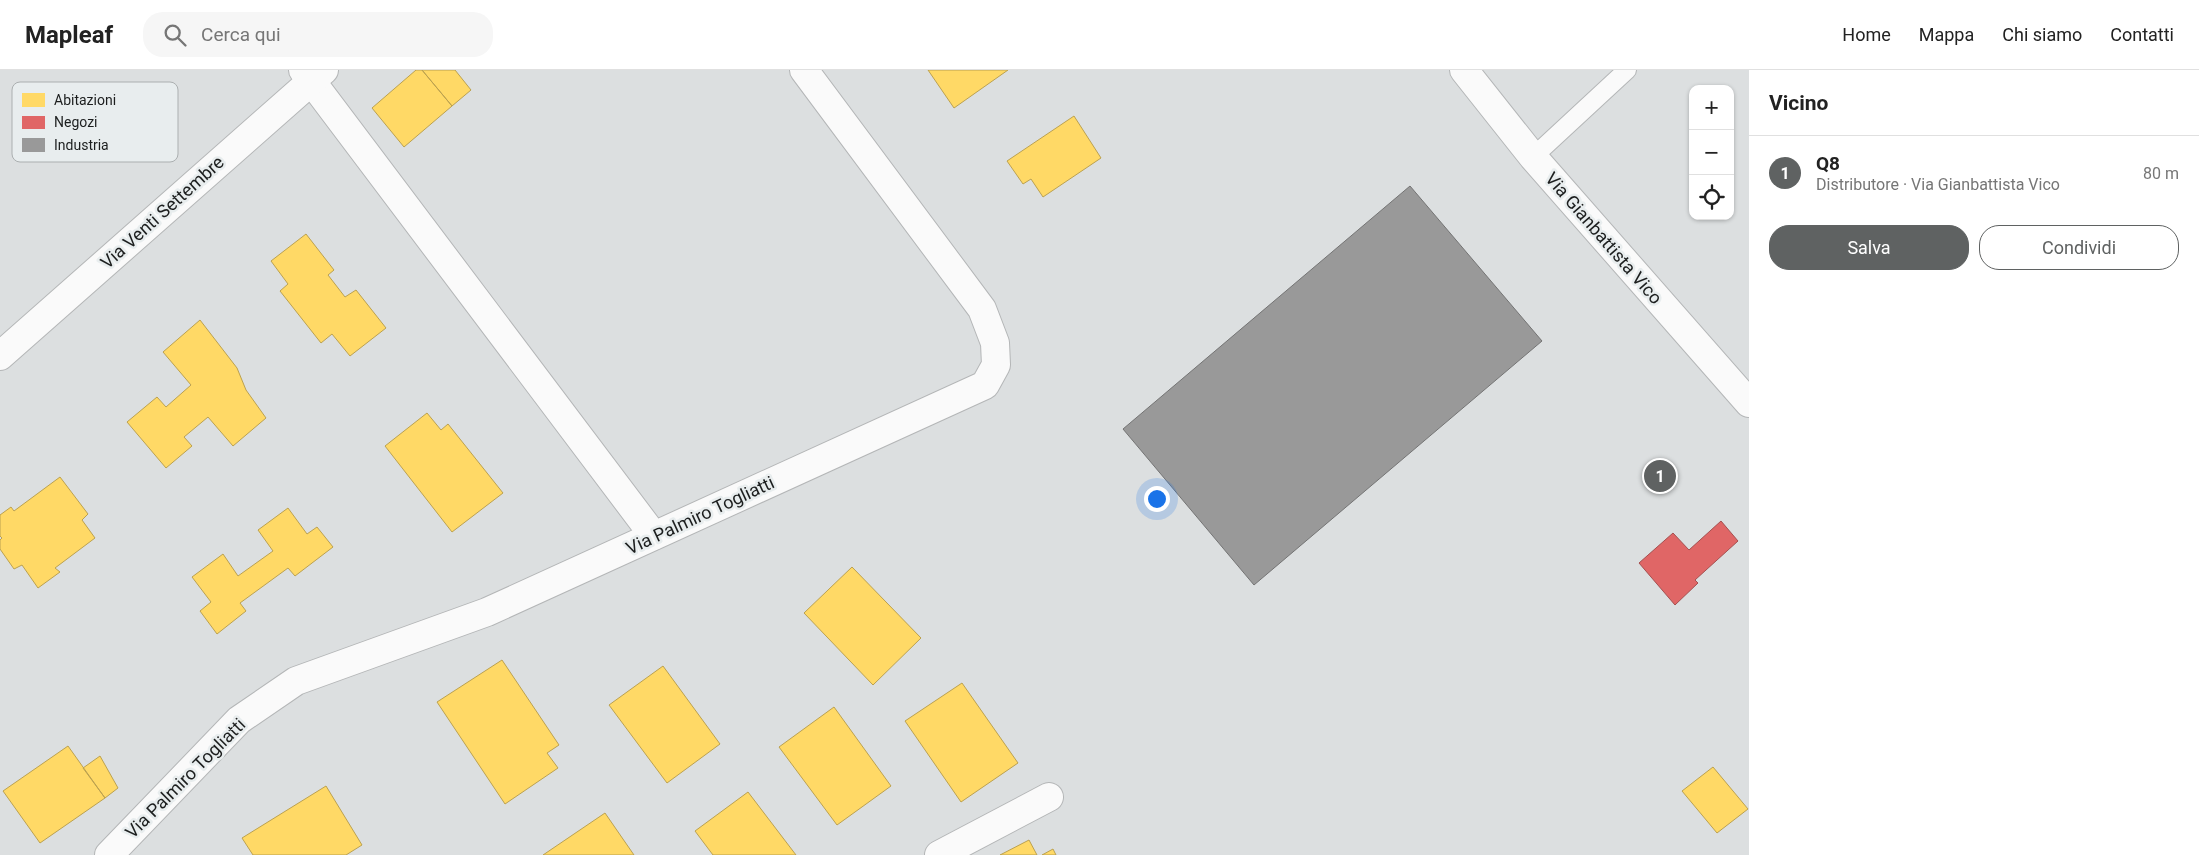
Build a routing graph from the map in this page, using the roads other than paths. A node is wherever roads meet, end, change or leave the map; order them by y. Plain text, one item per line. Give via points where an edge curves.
1 (804, 70) edge
2 (1464, 70) edge
3 (1627, 70) edge
4 (312, 73) edge
5 (1533, 157) junction
6 (0, 356) edge
7 (1749, 403) edge
8 (654, 536) junction
9 (1049, 797) dead end
10 (109, 855) edge
11 (939, 855) edge

1 - 8 street, Via Palmiro Togliatti via 982,309 995,342 996,365 985,385
2 - 5 street, Via Gianbattista Vico
3 - 5 lane
4 - 6 street, Via Venti Settembre
4 - 8 street
5 - 7 street, Via Gianbattista Vico
8 - 10 street, Via Palmiro Togliatti via 487,612 296,681 239,720
9 - 11 street

